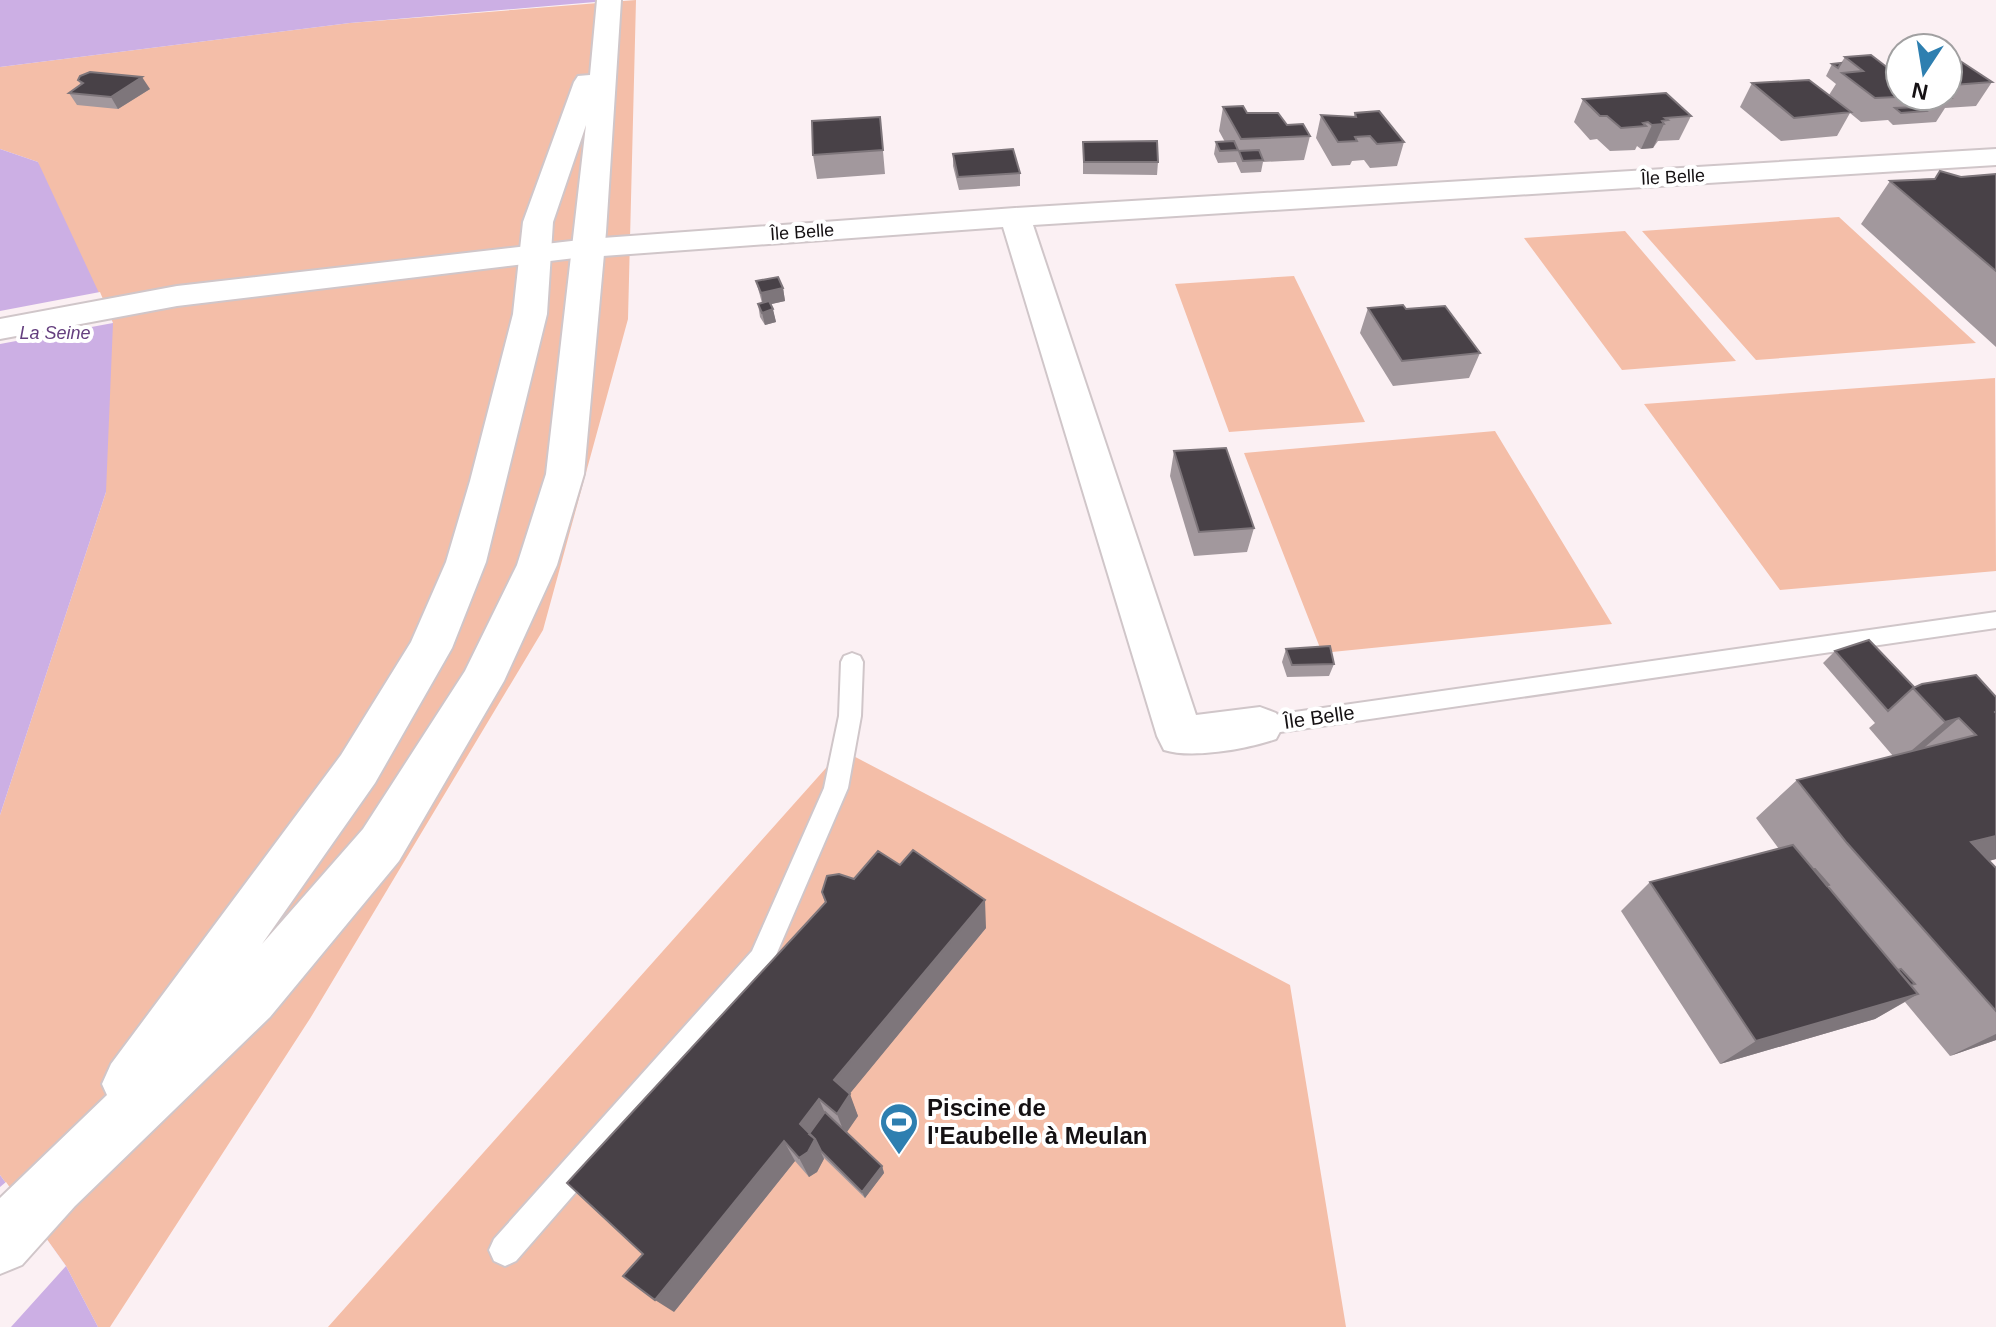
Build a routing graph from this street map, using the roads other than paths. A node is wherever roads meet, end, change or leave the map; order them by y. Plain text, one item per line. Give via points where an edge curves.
1 (607, 16) edge
2 (1996, 157) edge
3 (1015, 217) junction
4 (589, 248) junction
5 (535, 253) junction
6 (0, 329) edge
7 (1996, 620) edge
8 (852, 662) dead end
9 (1260, 726) joint
10 (54, 1185) junction
11 (0, 1243) edge
12 (505, 1250) dead end

1 - 4 main road
1 - 5 main road via 539,215
2 - 3 main road, Île Belle
3 - 4 main road, Île Belle
3 - 9 main road, Île Belle via 1180,736
4 - 5 main road, Île Belle
4 - 10 main road via 565,474 537,565 482,681 381,845 271,975
5 - 6 main road, Île Belle via 177,296
5 - 10 main road via 530,314 489,481 466,562 430,648 358,769
7 - 9 lane, Île Belle
8 - 12 lane via 850,716 836,788 761,960
10 - 11 main road

